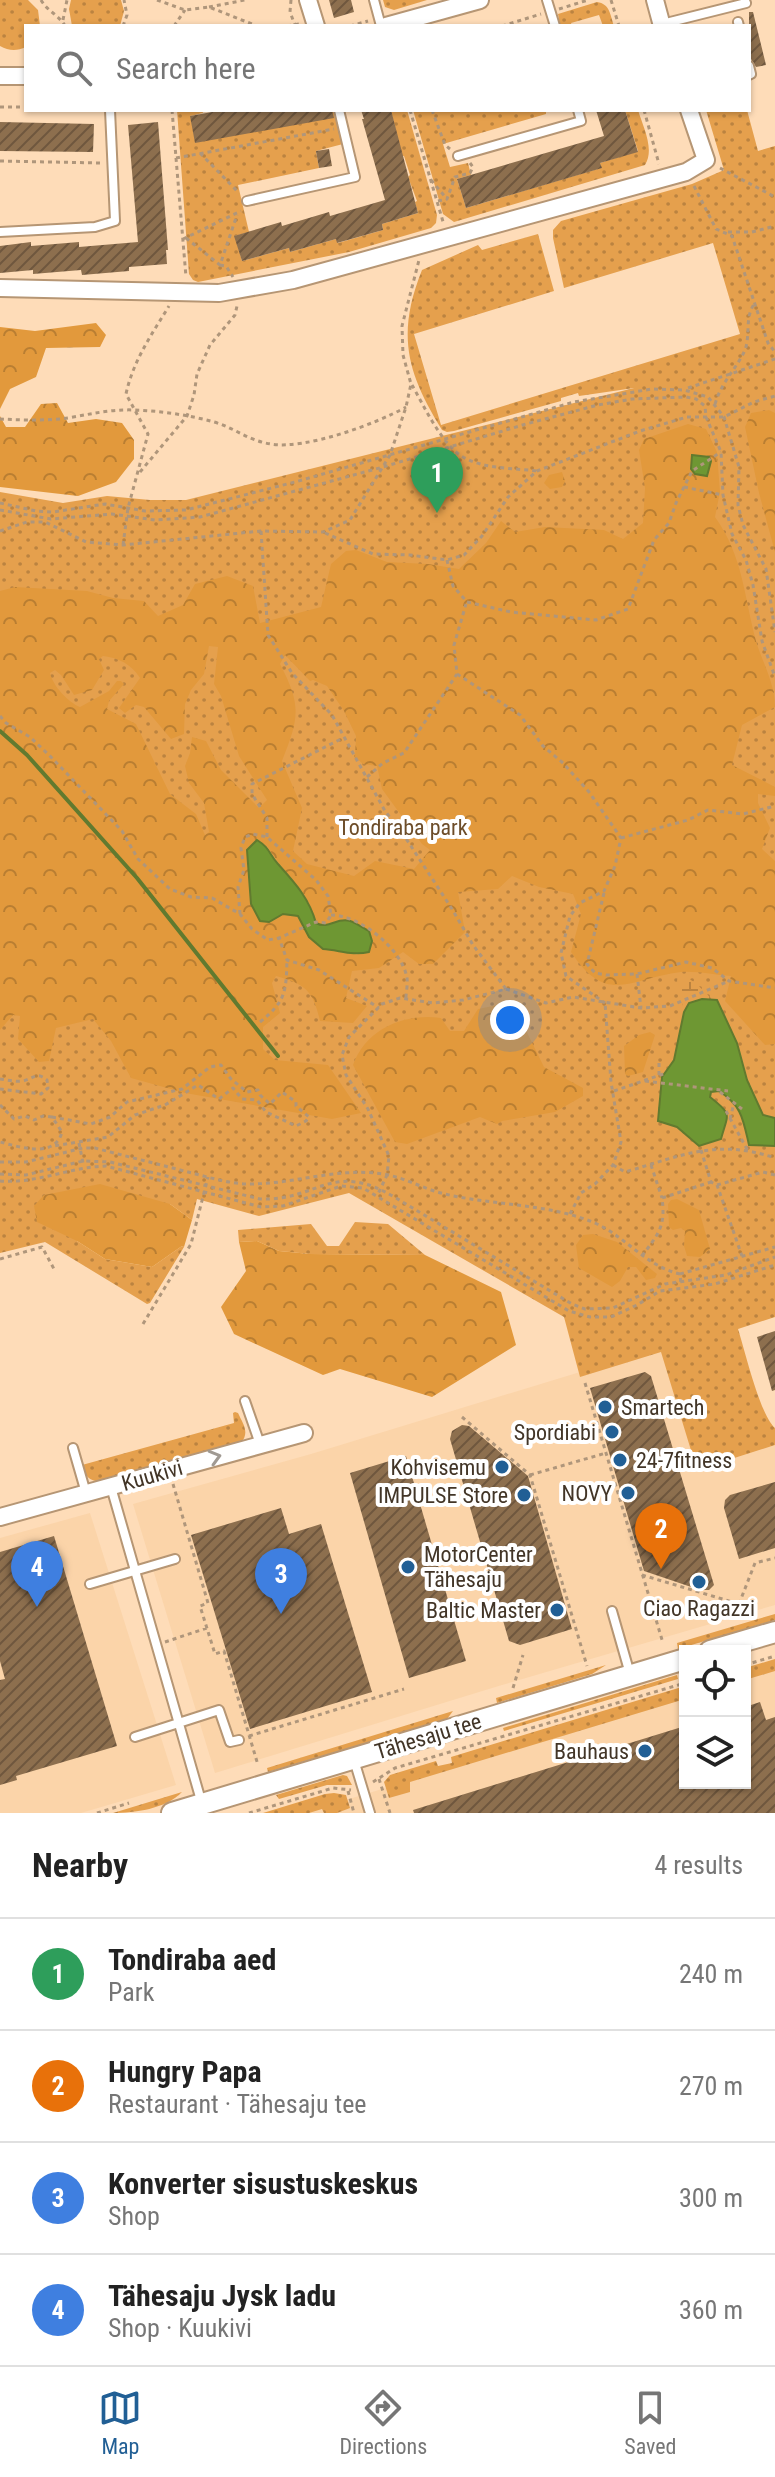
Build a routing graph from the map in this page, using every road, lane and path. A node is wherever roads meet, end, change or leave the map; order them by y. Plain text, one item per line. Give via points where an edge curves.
1 (41, 0) edge
2 (67, 0) edge
3 (124, 0) edge
4 (157, 0) edge
5 (245, 0) edge
6 (291, 0) edge
7 (308, 0) edge
8 (374, 0) edge
9 (480, 0) edge
10 (547, 0) edge
11 (611, 0) edge
12 (655, 0) edge
13 (746, 3) dead end
14 (209, 7) junction
15 (185, 10) junction
16 (64, 24) edge
17 (65, 24) edge
18 (125, 24) edge
19 (175, 24) edge
20 (252, 24) edge
21 (295, 24) edge
22 (315, 24) edge
23 (383, 24) edge
24 (391, 24) edge
25 (554, 24) edge
26 (618, 24) edge
27 (662, 24) edge
28 (666, 24) edge
29 (0, 76) edge
30 (24, 76) edge
31 (0, 107) edge
32 (24, 107) edge
33 (110, 112) edge
34 (172, 112) edge
35 (339, 112) edge
36 (411, 112) edge
37 (579, 112) edge
38 (645, 112) edge
39 (690, 112) edge
40 (343, 127) junction
41 (200, 153) junction
42 (458, 156) dead end
43 (176, 158) junction
44 (706, 160) junction
45 (0, 161) edge
46 (113, 163) junction
47 (686, 172) junction
48 (430, 179) junction
49 (664, 179) junction
50 (775, 197) edge
51 (447, 199) dead end
52 (247, 201) junction
53 (238, 213) junction
54 (775, 226) edge
55 (0, 232) edge
56 (724, 233) junction
57 (184, 238) junction
58 (449, 238) junction
59 (423, 245) junction
60 (0, 288) edge
61 (240, 289) junction
62 (182, 292) junction
63 (755, 303) junction
64 (775, 352) edge
65 (775, 359) edge
66 (728, 375) junction
67 (411, 384) junction
68 (684, 390) junction
69 (775, 396) edge
70 (715, 404) junction
71 (406, 407) junction
72 (135, 410) junction
73 (187, 416) junction
74 (706, 417) junction
75 (724, 417) junction
76 (0, 419) edge
77 (445, 439) junction
78 (451, 446) junction
79 (721, 452) junction
80 (390, 455) junction
81 (383, 467) junction
82 (537, 471) junction
83 (138, 474) junction
84 (684, 487) junction
85 (723, 495) junction
86 (0, 503) edge
87 (128, 508) junction
88 (0, 510) edge
89 (127, 516) junction
90 (0, 531) edge
91 (261, 531) junction
92 (323, 532) junction
93 (123, 545) junction
94 (447, 560) junction
95 (467, 602) junction
96 (775, 632) edge
97 (457, 674) junction
98 (775, 677) edge
99 (0, 716) edge
100 (343, 738) junction
101 (367, 777) junction
102 (775, 806) edge
103 (267, 837) junction
104 (621, 838) junction
105 (604, 891) junction
106 (240, 914) junction
107 (331, 915) junction
108 (279, 938) junction
109 (287, 960) junction
110 (637, 974) junction
111 (729, 981) junction
112 (775, 988) edge
113 (506, 989) junction
114 (405, 998) junction
115 (605, 1003) junction
116 (379, 1008) junction
117 (641, 1008) junction
118 (260, 1022) dead end
119 (659, 1063) dead end
120 (666, 1073) dead end
121 (659, 1075) junction
122 (0, 1079) edge
123 (645, 1081) junction
124 (0, 1089) edge
125 (718, 1090) junction
126 (614, 1091) junction
127 (728, 1091) dead end
128 (734, 1103) junction
129 (0, 1105) edge
130 (742, 1109) dead end
131 (726, 1111) dead end
132 (52, 1117) junction
133 (730, 1119) junction
134 (0, 1142) edge
135 (79, 1143) junction
136 (54, 1146) junction
137 (80, 1149) junction
138 (701, 1149) junction
139 (748, 1151) junction
140 (775, 1158) edge
141 (83, 1161) junction
142 (0, 1162) edge
143 (613, 1165) junction
144 (651, 1165) junction
145 (84, 1167) junction
146 (0, 1174) edge
147 (387, 1175) junction
148 (775, 1175) edge
149 (208, 1177) junction
150 (0, 1181) edge
151 (711, 1182) junction
152 (717, 1185) junction
153 (206, 1186) junction
154 (380, 1188) junction
155 (204, 1193) junction
156 (377, 1196) junction
157 (662, 1198) junction
158 (570, 1214) junction
159 (775, 1247) edge
160 (742, 1256) junction
161 (641, 1257) junction
162 (775, 1257) edge
163 (0, 1259) edge
164 (775, 1265) edge
165 (54, 1269) dead end
166 (680, 1274) junction
167 (681, 1286) junction
168 (143, 1324) dead end
169 (585, 1383) dead end
170 (245, 1401) dead end
171 (462, 1417) dead end
172 (304, 1433) dead end
173 (260, 1444) junction
174 (73, 1448) dead end
175 (606, 1453) junction
176 (530, 1475) junction
177 (172, 1480) dead end
178 (111, 1487) junction
179 (86, 1494) junction
180 (0, 1517) edge
181 (775, 1558) edge
182 (175, 1559) dead end
183 (135, 1571) junction
184 (642, 1575) junction
185 (90, 1584) dead end
186 (739, 1604) junction
187 (612, 1611) dead end
188 (744, 1618) dead end
189 (207, 1628) junction
190 (775, 1632) edge
191 (165, 1642) dead end
192 (663, 1643) dead end
193 (731, 1645) edge
194 (523, 1655) dead end
195 (775, 1656) edge
196 (679, 1661) edge
197 (751, 1663) edge
198 (587, 1666) dead end
199 (630, 1675) junction
200 (679, 1685) edge
201 (513, 1688) dead end
202 (404, 1689) dead end
203 (179, 1723) junction
204 (249, 1736) junction
205 (135, 1737) dead end
206 (239, 1740) dead end
207 (353, 1759) junction
208 (258, 1765) dead end
209 (379, 1779) junction
210 (362, 1787) junction
211 (348, 1791) junction
212 (129, 1803) dead end
213 (202, 1804) junction
214 (97, 1813) edge
215 (172, 1813) edge
216 (249, 1813) edge
217 (354, 1813) edge
218 (370, 1813) edge
219 (390, 1813) edge

1 - 16 path
2 - 17 path
3 - 18 path
4 - 15 path
5 - 14 path
6 - 21 path
7 - 22 street
8 - 23 lane
9 - 24 street
10 - 25 lane
11 - 26 path
12 - 27 street
13 - 28 lane
14 - 15 path
14 - 20 path
15 - 19 path
29 - 30 street
31 - 32 path
33 - 46 lane
34 - 43 path
35 - 40 lane
36 - 48 path
37 - 42 lane via 581,121
38 - 49 path
39 - 44 street
40 - 41 path
40 - 52 lane via 355,177
41 - 43 path
41 - 52 path
43 - 57 path
44 - 47 street
44 - 50 path
45 - 46 path
46 - 55 lane via 115,221 95,227
47 - 49 street
47 - 56 path via 716,229
48 - 51 path
48 - 58 path
49 - 58 street
52 - 53 path
53 - 57 path
53 - 57 path via 220,265
54 - 56 path
56 - 63 path via 732,236
57 - 62 path
58 - 59 street
59 - 61 street
59 - 67 path via 402,326
60 - 62 street
61 - 62 street
61 - 73 path via 235,315 210,345 197,374
62 - 72 path via 130,376 126,394
63 - 64 path
63 - 66 path via 749,311 746,348
65 - 66 path
66 - 68 path
66 - 70 path
67 - 71 path
67 - 77 path
68 - 70 path
68 - 77 path via 652,389 574,402
69 - 75 path
70 - 75 path
71 - 73 path via 371,424 274,445
71 - 80 path
72 - 73 path
72 - 76 path
72 - 83 path via 148,434
73 - 83 path
74 - 75 path
74 - 78 path via 705,406 696,399 632,399
74 - 79 path
74 - 82 path via 640,431
75 - 96 path via 739,467 738,505 766,569
77 - 78 path
77 - 80 path
78 - 81 path
78 - 82 path via 462,457 488,465
79 - 84 path via 692,471
79 - 85 path
80 - 81 path
80 - 87 path via 186,510
81 - 89 path via 200,517
81 - 92 path via 350,520
82 - 94 path via 508,497 464,555
83 - 87 path
84 - 85 path
84 - 95 path via 669,523 654,540 628,609 596,620
85 - 98 path via 732,534 746,560
86 - 87 path via 53,512 105,504
87 - 89 path
88 - 89 path via 51,519
89 - 93 path
90 - 93 path via 45,522 86,542
91 - 92 path
91 - 93 path
91 - 100 path via 268,635 292,673 332,715
92 - 94 path via 373,554
94 - 95 path via 453,586
95 - 97 path via 454,645
97 - 101 path via 404,753
97 - 104 path via 520,715 589,792
99 - 106 path via 49,755 170,889 212,898
100 - 101 path
100 - 103 path via 252,784 252,794 267,818
101 - 113 path
102 - 104 path via 743,814 708,810
103 - 106 path via 245,837 241,848
103 - 107 path via 316,880 328,896
104 - 105 path
105 - 110 path via 587,964 595,973
105 - 115 path via 580,903 570,916 561,953 566,976
106 - 108 path via 268,940
107 - 108 path via 326,923
107 - 114 path via 361,922 397,956 407,978
108 - 109 path
109 - 116 path via 319,970
109 - 118 path via 286,992
110 - 111 path via 686,962 712,968
110 - 117 path
111 - 112 path
111 - 117 path via 670,1006
113 - 114 path via 433,1003
113 - 115 path via 546,1003 573,997
114 - 116 path
115 - 117 path
115 - 126 path
116 - 147 path via 349,1037 342,1055 346,1075 389,1156
119 - 121 path
120 - 121 path
121 - 123 path
122 - 124 path via 23,1081 41,1075 48,1088 41,1094
123 - 125 path
123 - 126 path
125 - 127 path
125 - 128 path
126 - 143 path via 621,1142
128 - 130 path
128 - 133 path
129 - 132 path via 14,1119
131 - 133 path
132 - 135 path via 91,1124 127,1102 182,1089 210,1067 221,1065 247,1092 258,1090 270,1104 282,1092 309,1117 296,1126 266,1112 257,1100 242,1099 233,1088 219,1099 198,1085 135,1115 108,1137
132 - 136 path via 62,1132
133 - 139 path
134 - 136 path via 33,1150
135 - 136 path
135 - 137 path
137 - 141 path
137 - 142 path via 26,1162
137 - 149 path via 95,1148
138 - 139 path
138 - 144 path
138 - 151 path
139 - 140 path
141 - 145 path
141 - 146 path via 26,1175
141 - 153 path via 110,1162
143 - 144 path via 625,1172
143 - 158 path via 581,1193
144 - 157 path
145 - 150 path
145 - 155 path via 106,1166
147 - 149 path via 343,1171 249,1184
147 - 154 path
147 - 158 path via 440,1193
148 - 152 path via 763,1172
149 - 153 path
151 - 152 path
151 - 157 path
152 - 160 path
153 - 154 path via 272,1200 340,1181
153 - 155 path
154 - 156 path
154 - 167 path via 585,1309 626,1304 665,1284
155 - 156 path via 261,1207 283,1206 341,1186
155 - 168 path via 191,1244
156 - 167 path via 569,1311 611,1317
157 - 161 path via 660,1232
158 - 161 path via 620,1237
159 - 160 path
160 - 166 path
161 - 166 path
162 - 167 path
163 - 165 path via 42,1247
164 - 167 path via 715,1284
166 - 167 path
169 - 175 path
170 - 173 lane
171 - 176 path
172 - 173 street, Kuukivi
178 -> 173 street, Kuukivi
174 - 179 lane
175 - 176 path
175 - 184 path
176 - 198 path
177 - 189 path via 208,1603 200,1606
178 - 179 street, Kuukivi
178 - 183 lane
179 - 180 street, Kuukivi
181 - 186 path via 755,1563
182 - 183 lane
183 - 185 lane
183 - 203 lane
184 - 186 path
184 - 192 path
186 - 188 path
187 - 199 lane
189 - 191 path
189 - 204 path via 215,1654 224,1651
190 - 193 street
194 - 201 path
195 - 197 path
196 - 199 street, Tähesaju tee
199 - 207 street, Tähesaju tee
200 - 209 path via 395,1768
202 - 204 path
203 - 205 lane
203 - 206 lane via 219,1710 230,1742
203 - 213 lane
204 - 208 path
207 - 210 lane
207 - 213 street, Tähesaju tee
209 - 210 path
209 - 219 path
210 - 211 path
210 - 218 lane
211 - 216 path via 333,1788
211 - 217 path
212 - 214 path
213 - 215 street, Tähesaju tee

